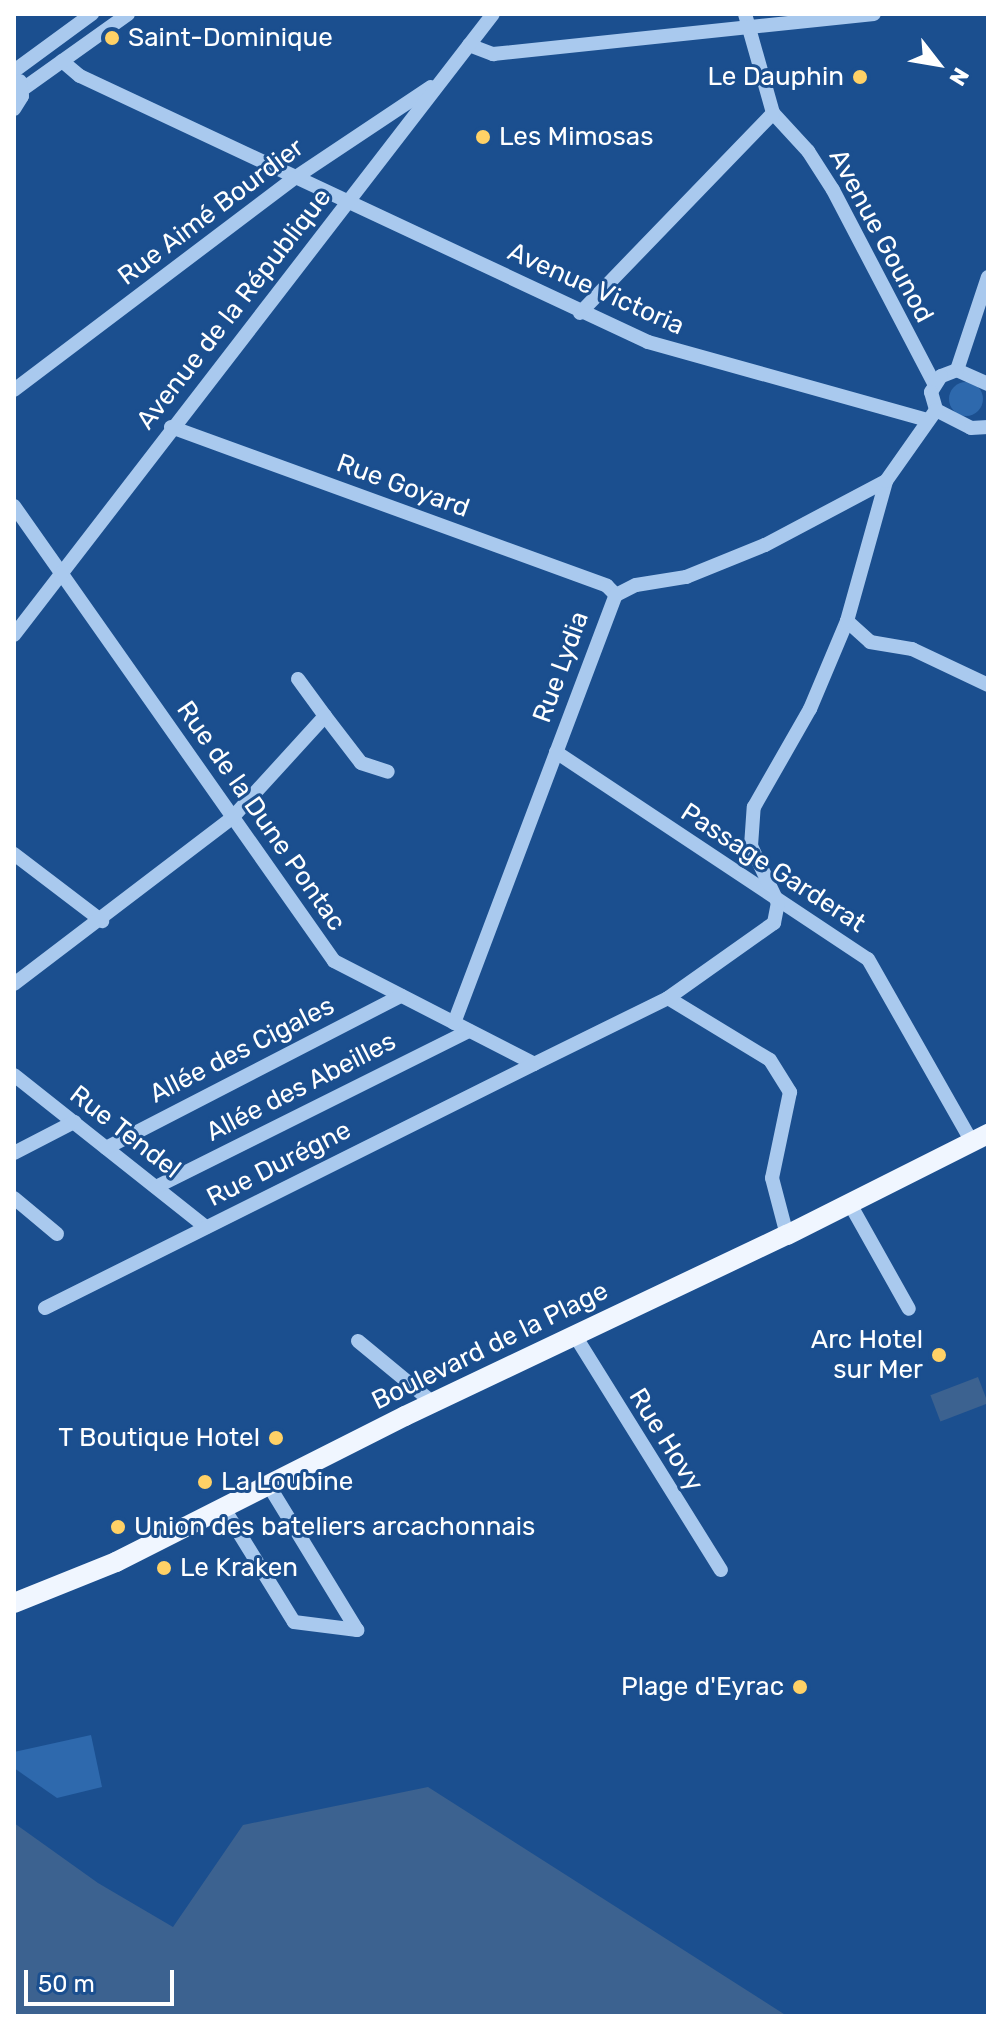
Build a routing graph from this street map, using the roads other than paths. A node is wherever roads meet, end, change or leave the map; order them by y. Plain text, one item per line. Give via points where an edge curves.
1 (92, 14) edge
2 (128, 14) edge
3 (493, 14) edge
4 (874, 14) edge
5 (747, 21) edge
6 (469, 45) junction
7 (62, 61) junction
8 (14, 72) edge
9 (442, 80) junction
10 (23, 89) junction
11 (14, 109) edge
12 (773, 113) junction
13 (296, 177) junction
14 (348, 201) junction
15 (988, 277) edge
16 (580, 313) junction
17 (957, 370) junction
18 (934, 383) junction
19 (988, 384) edge
20 (14, 390) edge
21 (932, 415) junction
22 (171, 427) junction
23 (988, 427) edge
24 (886, 481) junction
25 (14, 506) edge
26 (62, 574) junction
27 (616, 595) junction
28 (847, 621) junction
29 (14, 635) edge
30 (298, 679) dead end
31 (988, 685) edge
32 (325, 716) junction
33 (556, 752) junction
34 (388, 772) dead end
35 (232, 818) junction
36 (14, 854) edge
37 (778, 903) junction
38 (102, 921) junction
39 (14, 984) edge
40 (401, 996) junction
41 (668, 998) junction
42 (454, 1023) junction
43 (469, 1031) junction
44 (534, 1064) junction
45 (14, 1075) edge
46 (74, 1122) junction
47 (980, 1138) edge
48 (106, 1148) junction
49 (14, 1153) edge
50 (156, 1187) junction
51 (14, 1198) edge
52 (850, 1204) junction
53 (206, 1227) junction
54 (57, 1234) dead end
55 (787, 1235) junction
56 (45, 1308) dead end
57 (909, 1309) dead end
58 (574, 1334) junction
59 (358, 1341) dead end
60 (432, 1402) junction
61 (268, 1484) junction
62 (223, 1507) junction
63 (721, 1570) dead end
64 (14, 1603) edge

1 - 8 street
2 - 7 street
3 - 6 street, Avenue de la République
4 - 5 street
5 - 6 street via 493,54
5 - 12 street, Avenue Gounod
6 - 9 street, Avenue de la République
7 - 10 street
7 - 13 street, Avenue Victoria via 80,76
8 - 10 street
9 - 13 street, Rue Aimé Bourdier
9 - 14 street, Avenue de la République
10 - 11 street
12 - 16 street
12 - 18 street, Avenue Gounod via 808,151 833,190
13 - 14 street, Avenue Victoria
13 - 20 street, Rue Aimé Bourdier
14 - 16 street, Avenue Victoria
14 - 22 street, Avenue de la République
15 - 17 street
16 - 21 street, Avenue Victoria via 648,342
17 - 18 street
17 - 19 street
18 - 21 street
21 - 23 street, Avenue Victoria via 971,428
21 - 24 street, Rue Lydia
22 - 26 street, Avenue de la République
22 - 27 street, Rue Goyard via 607,586
24 - 27 street, Rue Lydia via 765,545 686,577 636,585
24 - 28 street
25 - 26 street, Rue de la Dune Pontac
26 - 29 street, Avenue de la République
26 - 35 street, Rue de la Dune Pontac
27 - 33 street, Rue Lydia
28 - 31 street via 870,642 912,649
28 - 37 street via 810,709 754,807 751,846
30 - 32 street
32 - 34 street via 361,763
32 - 35 street
33 - 37 street, Passage Garderat
33 - 42 street, Rue Lydia
35 - 38 street
35 - 40 street, Rue de la Dune Pontac via 334,961
36 - 38 street
37 - 41 street via 774,923
37 - 47 street, Passage Garderat via 868,959
38 - 39 street
40 - 42 street, Rue de la Dune Pontac
40 - 48 street, Allée des Cigales
41 - 44 street
41 - 55 street via 749,1043 784,1076 790,1113 772,1178
42 - 43 street, Rue de la Dune Pontac
43 - 44 street, Rue de la Dune Pontac
43 - 50 street, Allée des Abeilles
44 - 53 street, Rue Durégne
45 - 46 street, Rue Tendel
46 - 48 street, Rue Tendel
46 - 49 street
47 - 52 main road, Boulevard de la Plage
48 - 50 street, Rue Tendel
50 - 53 street, Rue Tendel
51 - 54 street
52 - 55 main road, Boulevard de la Plage
52 - 57 street
53 - 56 street, Rue Durégne
55 - 58 main road, Boulevard de la Plage
58 - 60 main road, Boulevard de la Plage
58 - 63 street, Rue Hovy
59 - 60 street
60 - 61 main road, Boulevard de la Plage
61 - 62 main road, Boulevard de la Plage
61 - 62 street via 357,1630 294,1622
62 - 64 main road, Boulevard de la Plage via 116,1562

